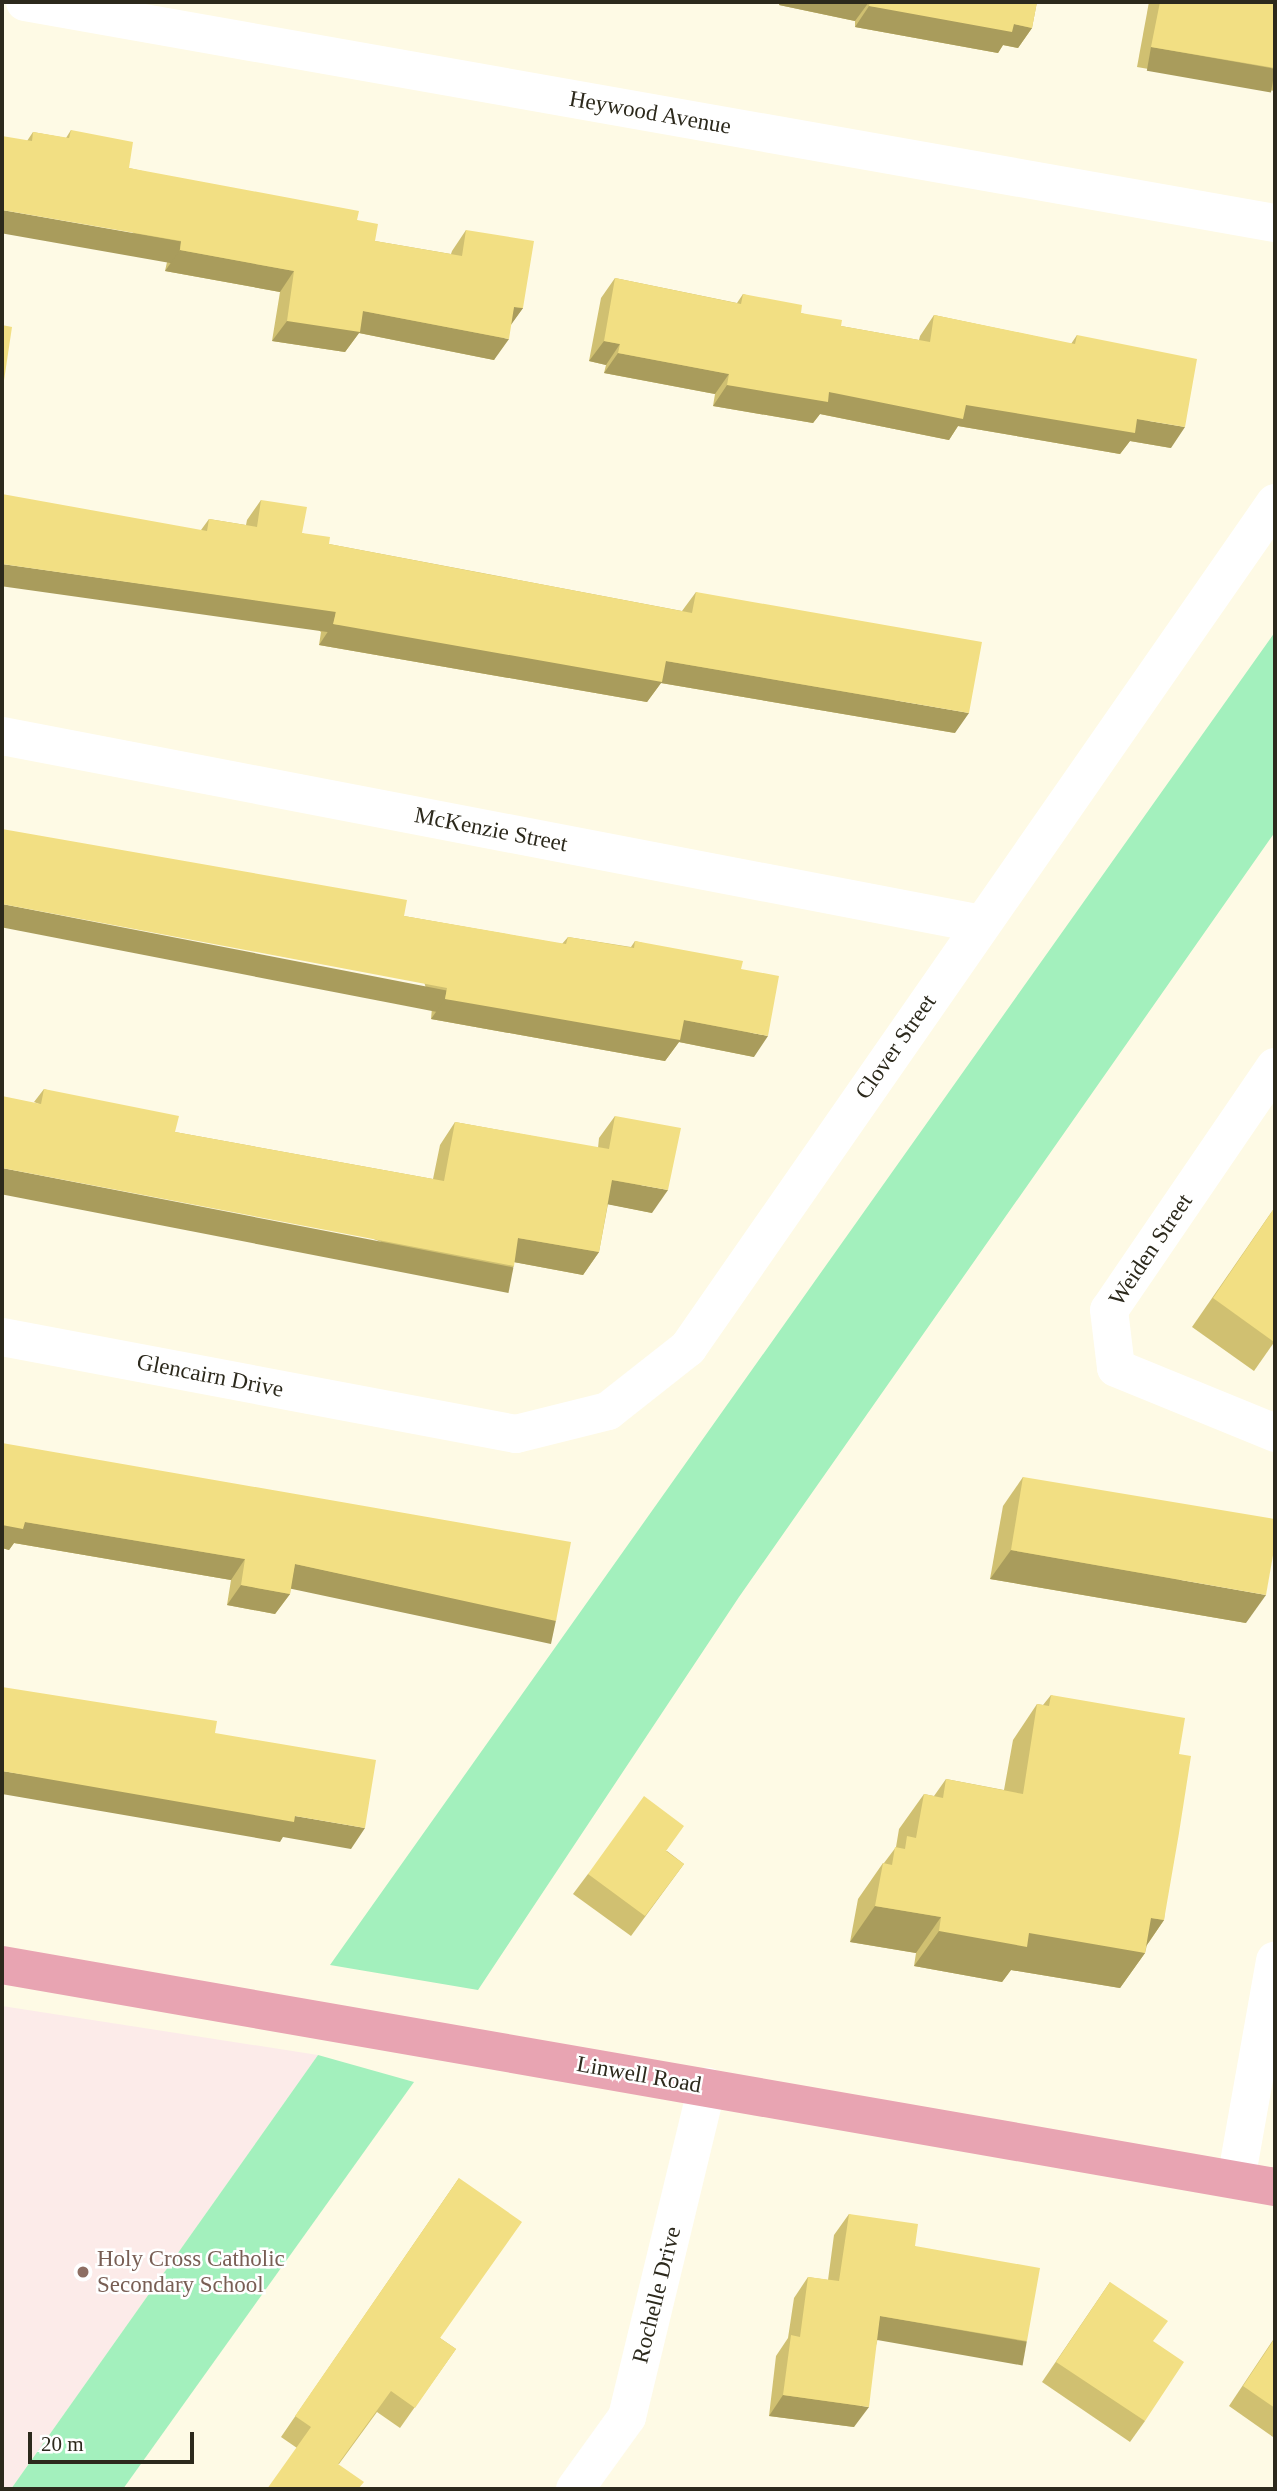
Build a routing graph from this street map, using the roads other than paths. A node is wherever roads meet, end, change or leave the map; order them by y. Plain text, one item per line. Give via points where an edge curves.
1 (25, 2) edge
2 (1275, 223) edge
3 (1275, 503) edge
4 (2, 736) edge
5 (981, 925) junction
6 (1275, 1068) edge
7 (2, 1337) edge
8 (417, 1415) joint
9 (1275, 1433) edge
10 (1275, 1960) edge
11 (2, 1965) edge
12 (707, 2087) junction
13 (1236, 2180) junction
14 (1275, 2187) edge
15 (575, 2489) edge

1 - 2 street, Heywood Avenue
3 - 5 street, Clover Street
4 - 5 street, McKenzie Street
5 - 8 street, Clover Street via 688,1348 608,1411 516,1434
6 - 9 street, Weiden Street via 1109,1310 1116,1368
7 - 8 street, Glencairn Drive
10 - 13 street
11 - 12 main road, Linwell Road
12 - 13 main road, Linwell Road
12 - 15 street, Rochelle Drive via 627,2417
13 - 14 main road, Linwell Road

